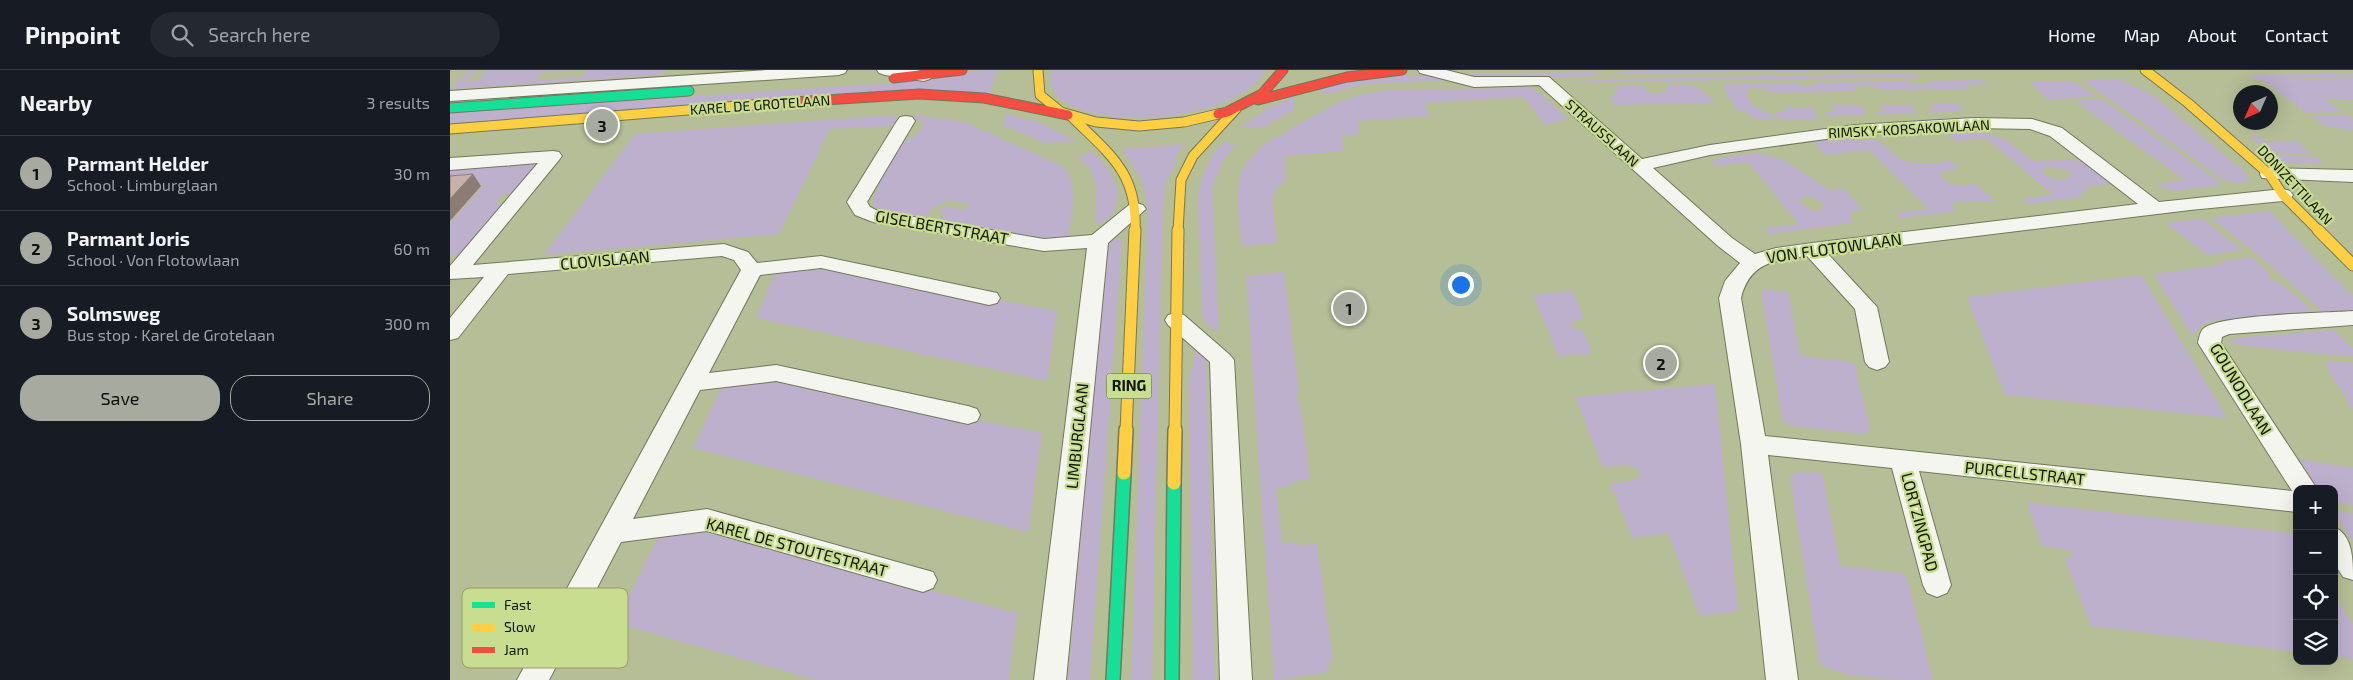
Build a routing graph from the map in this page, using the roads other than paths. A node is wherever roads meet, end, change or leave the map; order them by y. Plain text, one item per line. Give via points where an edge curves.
1 (962, 70) edge
2 (1038, 70) edge
3 (1283, 70) edge
4 (1402, 70) edge
5 (1426, 70) edge
6 (2145, 70) edge
7 (729, 74) edge
8 (880, 75) edge
9 (842, 76) edge
10 (924, 76) joint
11 (450, 96) edge
12 (1249, 103) junction
13 (450, 108) edge
14 (1236, 109) junction
15 (1070, 115) junction
16 (906, 121) dead end
17 (450, 129) edge
18 (450, 164) edge
19 (1639, 165) junction
20 (2269, 174) junction
21 (2353, 176) edge
22 (2283, 195) junction
23 (2154, 208) junction
24 (1136, 209) junction
25 (1098, 241) junction
26 (1812, 249) junction
27 (1752, 262) junction
28 (2353, 265) edge
29 (501, 269) junction
30 (752, 270) junction
31 (453, 272) edge
32 (989, 298) dead end
33 (2353, 318) edge
34 (1176, 320) junction
35 (450, 333) edge
36 (1877, 362) dead end
37 (692, 383) junction
38 (968, 415) dead end
39 (1754, 444) junction
40 (1903, 460) junction
41 (2301, 485) edge
42 (2293, 502) edge
43 (611, 533) junction
44 (2338, 545) edge
45 (2353, 569) edge
46 (922, 580) dead end
47 (1937, 585) dead end
48 (582, 588) edge
49 (539, 668) edge
50 (533, 680) edge
51 (1050, 680) edge
52 (1113, 680) edge
53 (1172, 680) edge
54 (1236, 680) edge
55 (1782, 680) edge

1 - 10 main road
2 - 15 main road, RING via 1037,90 1045,100
3 - 12 main road, RING via 1275,84
4 - 12 main road via 1341,77
5 - 19 street, STRAUSSLAAN via 1474,82 1543,80
6 - 20 main road, DONIZETTILAAN
7 - 9 street, KAREL DE GROTELAAN
7 - 11 street, KAREL DE GROTELAAN
8 - 10 street
9 - 13 main road, KAREL DE GROTELAAN
12 - 14 main road, RING
14 - 15 main road, RING via 1197,121 1147,127 1110,125
14 - 34 main road, RING via 1193,156 1181,180
15 - 17 main road, KAREL DE GROTELAAN via 984,98 919,94
15 - 24 main road, RING via 1118,163 1129,182
16 - 25 street, GISELBERTSTRAAT via 857,202 862,211 873,216 1044,245
18 - 31 street via 553,156
19 - 23 street, RIMSKY-KORSAKOWLAAN via 1710,150 1855,130 2032,124 2056,132
19 - 27 street, STRAUSSLAAN
20 - 21 street
20 - 22 main road, DONIZETTILAAN
22 - 23 street, VON FLOTOWLAAN
22 - 28 main road, DONIZETTILAAN
23 - 26 street, VON FLOTOWLAAN
24 - 25 street
24 - 52 main road, RING
25 - 51 street, LIMBURGLAAN
26 - 27 street, VON FLOTOWLAAN via 1776,254
26 - 36 street via 1866,307
27 - 39 street, VON FLOTOWLAAN via 1732,286 1730,298
29 - 30 street, CLOVISLAAN via 724,250 741,256
29 - 31 street, CLOVISLAAN
29 - 35 street
30 - 32 street via 821,262
30 - 37 street
33 - 41 street, GOUNODLAAN via 2225,327 2212,332 2210,343
34 - 53 main road, RING
34 - 54 street via 1222,360
37 - 38 street via 776,373
37 - 43 street
39 - 40 street, PURCELLSTRAAT
39 - 55 street, VON FLOTOWLAAN
40 - 42 street, PURCELLSTRAAT
40 - 47 street, LORTZINGPAD
43 - 46 street, KAREL DE STOUTESTRAAT via 707,520
43 - 48 street
44 - 45 street
49 - 50 street

